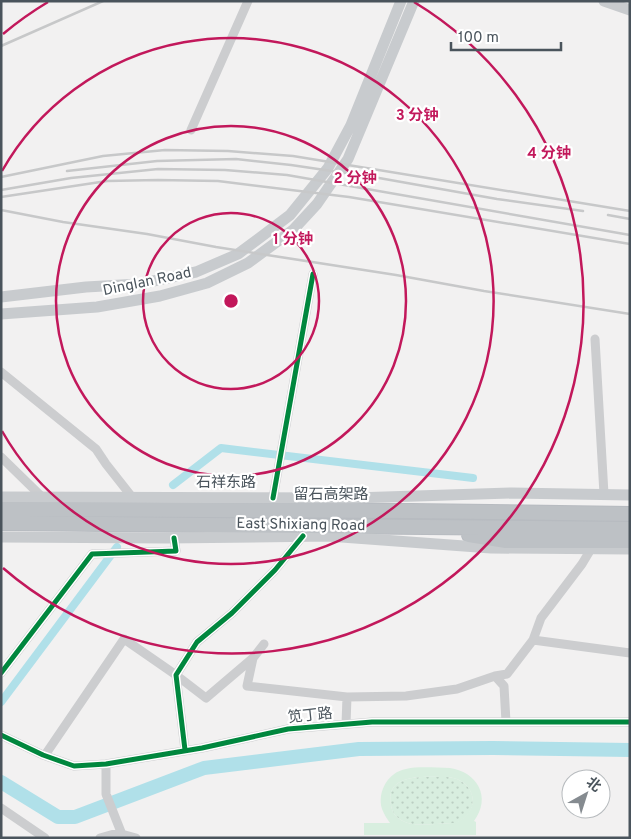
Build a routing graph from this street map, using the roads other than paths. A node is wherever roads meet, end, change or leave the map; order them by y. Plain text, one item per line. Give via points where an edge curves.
1 (248, 1) edge
2 (401, 1) edge
3 (414, 1) edge
4 (604, 1) edge
5 (630, 10) edge
6 (191, 130) dead end
7 (313, 274) dead end
8 (1, 297) edge
9 (1, 314) edge
10 (596, 339) dead end
11 (1, 372) edge
12 (1, 457) edge
13 (604, 494) junction
14 (630, 495) edge
15 (1, 497) edge
16 (42, 497) junction
17 (132, 497) junction
18 (275, 504) junction
19 (630, 505) edge
20 (1, 509) edge
21 (411, 510) junction
22 (630, 514) edge
23 (1, 523) edge
24 (419, 528) junction
25 (630, 529) edge
26 (303, 536) junction
27 (1, 537) edge
28 (174, 538) junction
29 (630, 541) edge
30 (591, 549) junction
31 (630, 550) edge
32 (533, 640) junction
33 (264, 644) dead end
34 (630, 652) edge
35 (252, 658) junction
36 (5, 662) edge
37 (1, 673) edge
38 (176, 674) junction
39 (495, 676) junction
40 (347, 697) junction
41 (506, 722) junction
42 (630, 722) edge
43 (346, 724) junction
44 (1, 735) edge
45 (185, 750) junction
46 (45, 755) junction
47 (106, 764) junction
48 (1, 808) edge
49 (118, 833) junction
50 (45, 838) edge
51 (100, 838) edge
52 (136, 838) edge

1 - 6 street
2 - 8 main road, Dinglan Road via 351,125 328,168 290,215 238,254 196,272 139,284
3 - 9 main road, Dinglan Road via 348,159 317,204 293,230 248,263 179,291 97,307
4 - 5 main road
7 - 18 street via 283,440
10 - 13 street
11 - 17 street via 96,448
12 - 16 street
13 - 14 main road, 石祥东路
13 - 18 main road, 石祥东路 via 512,493
15 - 16 main road, 石祥东路
16 - 17 main road, 石祥东路
17 - 18 main road, 石祥东路
18 - 20 highway, 留石高架路
18 - 21 highway, 留石高架路
19 - 21 highway via 456,503
21 - 22 highway, 留石高架路
23 - 24 highway
24 - 25 highway
24 - 29 highway via 506,541
26 - 28 main road, East Shixiang Road
26 - 30 main road, East Shixiang Road via 490,548
26 - 38 street via 232,613 197,642
27 - 28 main road, East Shixiang Road
28 - 36 street via 176,551 92,554
30 - 31 main road, East Shixiang Road
30 - 32 street via 541,618
32 - 34 street
32 - 39 street via 507,674
33 - 35 street
35 - 38 street via 206,698
35 - 40 street via 247,686
36 - 37 street
38 - 45 street
38 - 46 street via 124,639
39 - 40 street via 440,692
39 - 41 street via 504,686
40 - 43 street
41 - 42 street, 笕丁路
41 - 43 street, 笕丁路
43 - 45 street, 笕丁路 via 288,729
44 - 46 street, 笕丁路
45 - 47 street, 笕丁路
46 - 47 street, 笕丁路 via 74,766
47 - 49 street via 106,794 121,832
48 - 50 street
49 - 51 street
49 - 52 street

